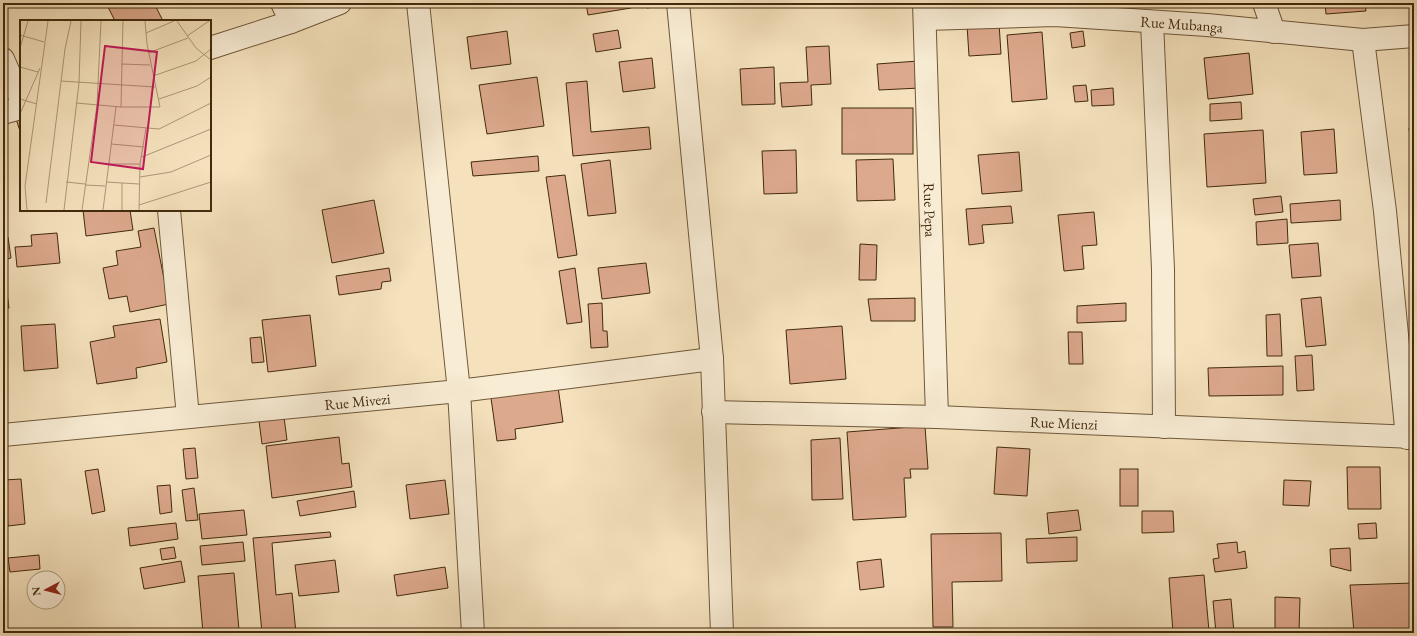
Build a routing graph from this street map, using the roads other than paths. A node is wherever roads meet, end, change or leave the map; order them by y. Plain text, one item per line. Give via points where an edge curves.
1 (340, 3) edge
2 (418, 3) edge
3 (678, 3) edge
4 (1264, 3) edge
5 (925, 11) edge
6 (287, 12) edge
7 (1152, 22) junction
8 (1274, 32) junction
9 (1414, 36) edge
10 (1363, 40) junction
11 (211, 48) edge
12 (3, 59) edge
13 (20, 98) edge
14 (20, 108) edge
15 (3, 113) edge
16 (169, 211) edge
17 (712, 359) junction
18 (459, 392) junction
19 (712, 412) junction
20 (188, 417) junction
21 (937, 417) junction
22 (1164, 427) junction
23 (3, 435) edge
24 (1410, 438) edge
25 (473, 633) edge
26 (722, 633) edge

1 - 6 street
2 - 18 street
3 - 17 street
4 - 8 street
5 - 7 street, Rue Mubanga via 1055,15
5 - 21 street, Rue Pepa
6 - 11 street
7 - 8 street, Rue Mubanga
7 - 22 street via 1162,269
8 - 10 street, Rue Mubanga
9 - 10 street, Rue Mubanga
10 - 24 street
12 - 13 street
14 - 15 street
16 - 20 street
17 - 18 street, Rue Mivezi
17 - 19 street
18 - 20 street, Rue Mivezi
18 - 25 street
19 - 21 street, Rue Mienzi
19 - 26 street
20 - 23 street, Rue Mivezi
21 - 22 street, Rue Mienzi
22 - 24 street, Rue Mienzi

